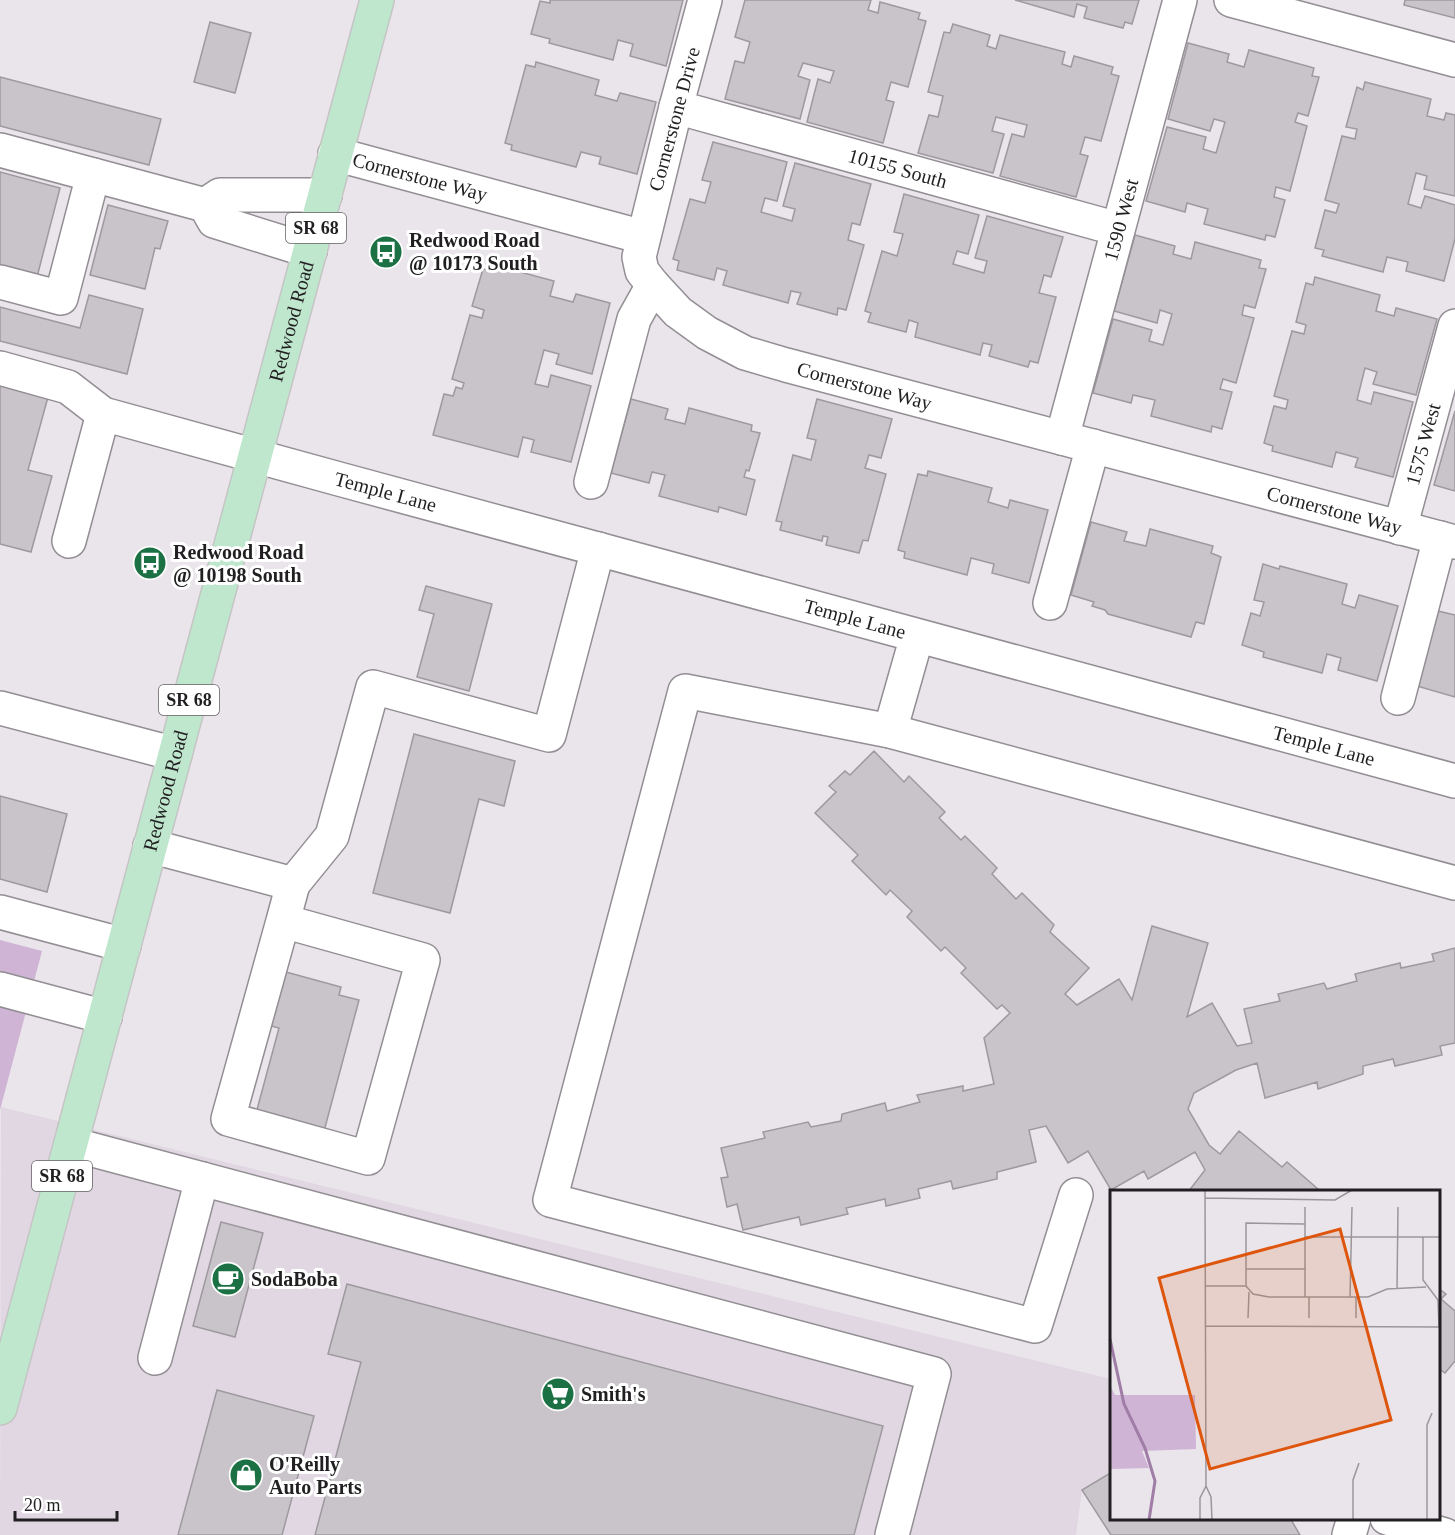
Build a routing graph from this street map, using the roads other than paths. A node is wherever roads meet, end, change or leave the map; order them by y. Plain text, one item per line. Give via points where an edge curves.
1 (377, 0) edge
2 (705, 0) edge
3 (1180, 0) edge
4 (1231, 0) edge
5 (1455, 60) edge
6 (676, 107) junction
7 (0, 150) edge
8 (335, 154) junction
9 (93, 175) junction
10 (325, 195) junction
11 (205, 206) junction
12 (1118, 229) junction
13 (643, 237) junction
14 (310, 251) junction
15 (0, 282) edge
16 (653, 285) junction
17 (1455, 327) edge
18 (0, 369) edge
19 (103, 414) junction
20 (1077, 442) junction
21 (255, 456) junction
22 (591, 482) dead end
23 (1401, 528) junction
24 (1448, 540) edge
25 (69, 541) dead end
26 (598, 549) junction
27 (1050, 603) dead end
28 (917, 636) junction
29 (1398, 698) dead end
30 (0, 708) edge
31 (890, 731) junction
32 (175, 754) junction
33 (1455, 781) edge
34 (150, 846) junction
35 (1455, 883) edge
36 (293, 884) junction
37 (0, 912) edge
38 (283, 921) junction
39 (124, 945) junction
40 (0, 989) edge
41 (105, 1017) junction
42 (71, 1144) junction
43 (202, 1179) junction
44 (1076, 1195) dead end
45 (155, 1358) dead end
46 (2, 1390) edge
47 (1354, 1520) edge
48 (1394, 1520) edge
49 (892, 1535) edge
50 (1350, 1535) edge
51 (1445, 1535) edge

1 - 8 main road, Redwood Road / SR 68
2 - 6 street, Cornerstone Drive
3 - 12 street, 1590 West
4 - 5 street
6 - 12 street, 10155 South
6 - 13 street, Cornerstone Drive
7 - 9 street
8 - 10 main road, Redwood Road / SR 68
8 - 13 street, Cornerstone Way
9 - 11 street
9 - 15 street via 61,298
10 - 11 street via 220,195
10 - 14 main road, Redwood Road / SR 68
11 - 14 street via 214,221
12 - 20 street, 1590 West
13 - 16 street, Cornerstone Way via 639,258 642,271
14 - 21 main road, Redwood Road / SR 68
16 - 20 street, Cornerstone Way via 678,312 745,353
16 - 22 street via 634,319
17 - 23 street, 1575 West
18 - 19 street via 68,387
19 - 21 street, Temple Lane
19 - 25 street
20 - 23 street, Cornerstone Way
20 - 27 street, 1590 West
21 - 26 street, Temple Lane
21 - 32 main road, Redwood Road / SR 68
23 - 24 street, Cornerstone Way
24 - 29 street
26 - 28 street, Temple Lane
26 - 36 street via 549,735 372,687 332,836
28 - 31 street
28 - 33 street, Temple Lane
30 - 32 street
31 - 35 street
31 - 44 street via 685,691 550,1200 1035,1326
32 - 34 main road, Redwood Road / SR 68
34 - 36 street
34 - 39 main road, Redwood Road / SR 68
36 - 38 street
37 - 39 street
38 - 38 street via 423,960 368,1158 228,1119
39 - 41 main road, Redwood Road / SR 68
40 - 41 street
41 - 42 main road, Redwood Road / SR 68
42 - 43 street
42 - 46 main road, Redwood Road / SR 68
43 - 45 street
43 - 49 street via 934,1374
47 - 50 street
48 - 51 street

